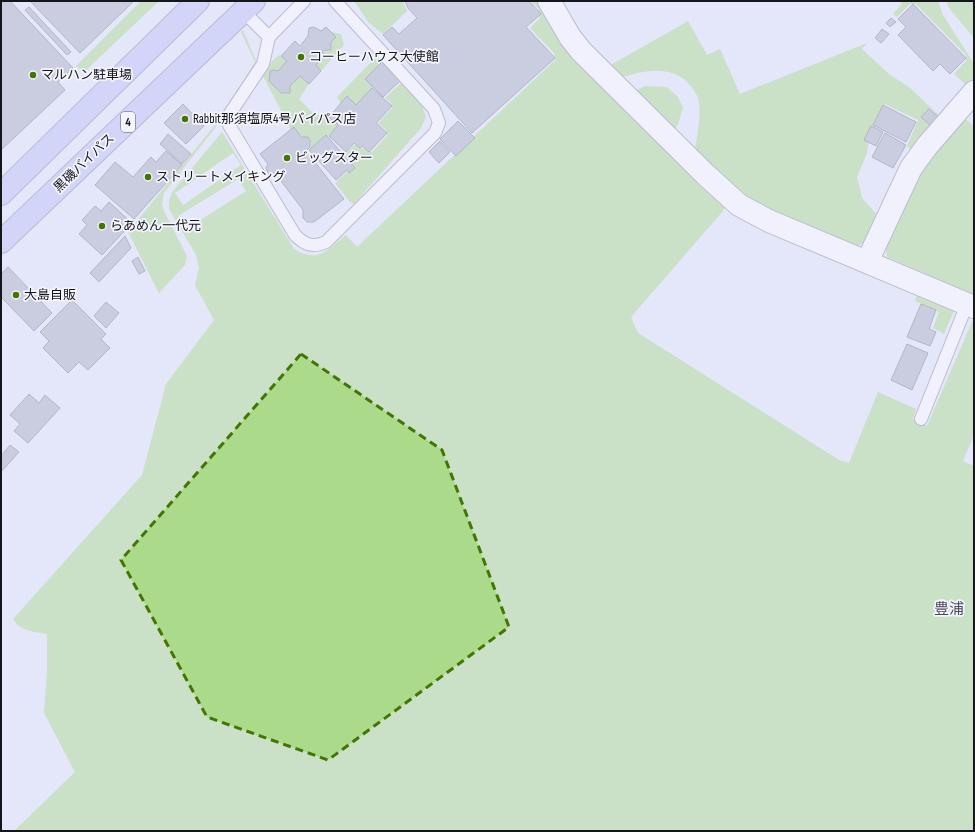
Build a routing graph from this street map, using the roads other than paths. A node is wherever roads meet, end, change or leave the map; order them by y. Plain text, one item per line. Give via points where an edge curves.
1 (198, 1) edge
2 (304, 1) edge
3 (335, 1) edge
4 (549, 1) edge
5 (249, 6) edge
6 (269, 37) junction
7 (974, 92) edge
8 (1, 194) edge
9 (1, 242) edge
10 (868, 262) junction
11 (971, 306) edge
12 (921, 418) dead end

1 - 8 highway
2 - 6 lane
3 - 6 lane via 434,109 439,123 435,134 326,242 317,246 304,243 295,235 229,125 229,115 262,64
4 - 10 street via 570,38 581,51 739,205 769,221
5 - 6 lane
5 - 9 highway, 黒磯バイパス / 4
7 - 10 street via 911,168
10 - 11 street
11 - 12 lane

